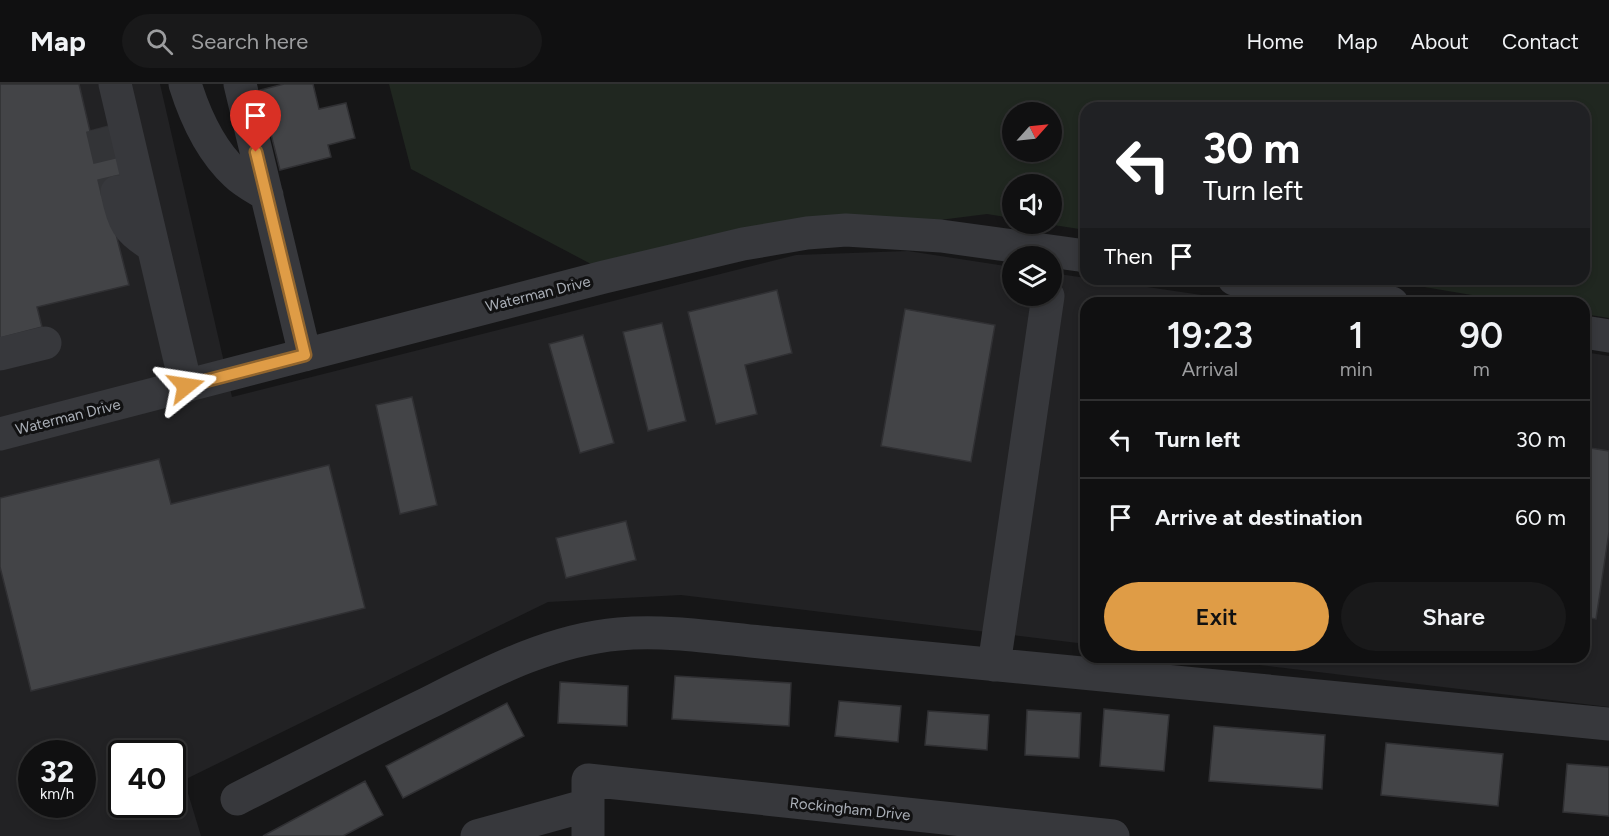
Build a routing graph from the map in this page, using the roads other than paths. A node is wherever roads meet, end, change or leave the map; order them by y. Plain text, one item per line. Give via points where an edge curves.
1 (97, 84) edge
2 (116, 84) edge
3 (185, 84) edge
4 (240, 84) edge
5 (102, 128) tunnel mouth
6 (117, 192) tunnel mouth
7 (267, 195) junction
8 (153, 246) junction
9 (1002, 250) edge
10 (1080, 257) edge
11 (1062, 260) edge
12 (1274, 285) edge
13 (1353, 297) edge
14 (1047, 306) edge
15 (1590, 333) edge
16 (1609, 336) edge
17 (45, 344) dead end
18 (0, 354) edge
19 (305, 355) junction
20 (186, 386) junction
21 (0, 434) edge
22 (994, 665) junction
23 (1609, 724) edge
24 (237, 799) dead end
25 (588, 807) edge
26 (477, 836) edge
27 (1113, 836) edge

1 - 5 street
2 - 8 street
3 - 7 street via 202,126 222,158 236,174
4 - 7 street
6 - 8 street via 122,218 134,234
7 - 19 street
8 - 20 street
9 - 19 street, Waterman Drive via 941,236 896,232 807,233 616,274
10 - 11 street, Waterman Drive
12 - 13 street
14 - 22 street
15 - 16 street
17 - 18 street
19 - 20 street, Waterman Drive
20 - 21 street, Waterman Drive
22 - 23 street
22 - 24 street via 656,633 579,640 484,675
25 - 26 street
25 - 27 street, Rockingham Drive

